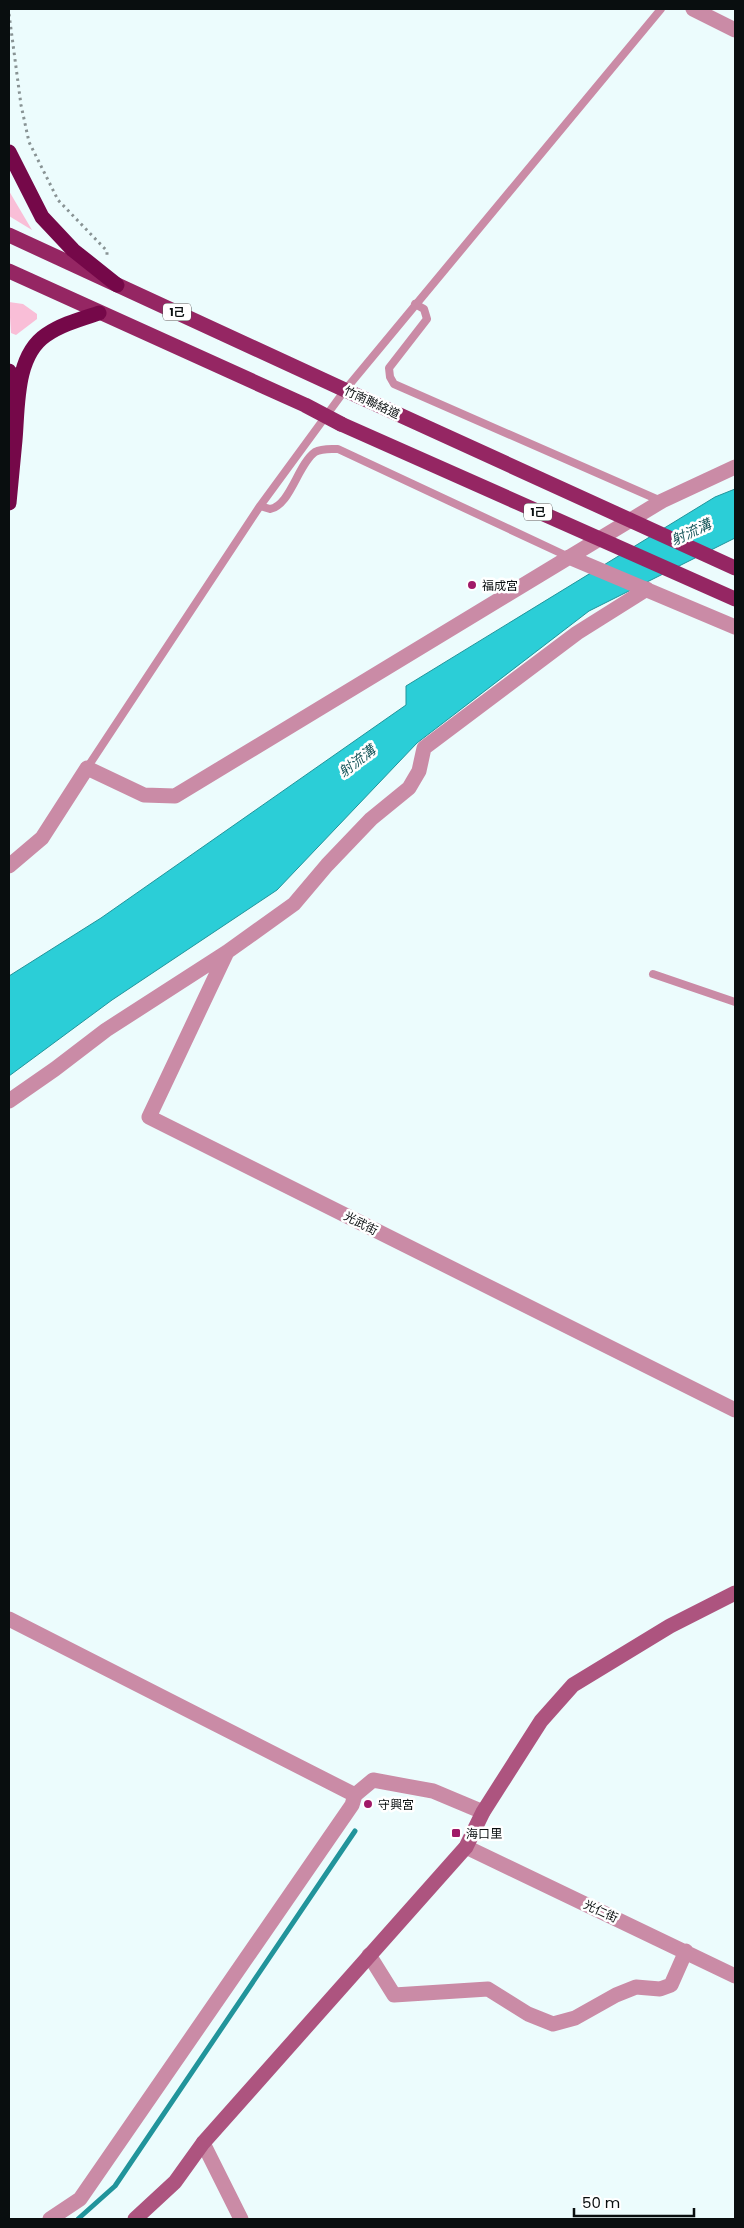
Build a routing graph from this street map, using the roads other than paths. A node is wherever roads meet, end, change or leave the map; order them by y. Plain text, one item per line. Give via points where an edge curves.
1 (660, 9) edge
2 (693, 9) edge
3 (735, 30) edge
4 (9, 152) edge
5 (9, 235) edge
6 (9, 271) edge
7 (117, 284) junction
8 (415, 304) junction
9 (99, 313) junction
10 (9, 371) edge
11 (351, 393) junction
12 (325, 417) junction
13 (15, 440) junction
14 (735, 467) edge
15 (662, 501) junction
16 (9, 503) edge
17 (260, 506) junction
18 (569, 557) junction
19 (735, 568) edge
20 (647, 589) junction
21 (735, 599) edge
22 (735, 627) edge
23 (87, 768) junction
24 (9, 866) edge
25 (227, 952) junction
26 (653, 974) dead end
27 (735, 1002) edge
28 (9, 1101) edge
29 (735, 1410) edge
30 (735, 1593) edge
31 (9, 1620) edge
32 (355, 1795) junction
33 (483, 1812) junction
34 (466, 1847) junction
35 (686, 1951) junction
36 (368, 1955) junction
37 (735, 1976) edge
38 (203, 2143) junction
39 (50, 2219) edge
40 (135, 2219) edge
41 (241, 2219) edge

1 - 8 lane
2 - 3 street
4 - 7 highway via 42,217 73,250
5 - 7 main road, 竹南聯絡道 / 1己
6 - 9 main road, 1己
7 - 11 main road, 竹南聯絡道 / 1己
8 - 11 lane
8 - 15 lane via 424,309 427,319 389,368 394,384
9 - 12 main road, 1己
9 - 13 highway via 59,327 44,336 31,351 22,375
10 - 13 highway
11 - 12 lane
11 - 19 main road, 竹南聯絡道 / 1己, bridge
12 - 17 lane
12 - 21 main road, 1己, bridge
13 - 16 highway
14 - 15 street
15 - 18 street
17 - 18 lane via 270,509 281,504 314,453 338,449
17 - 23 lane
18 - 20 street
18 - 23 street via 175,796 144,796
20 - 22 street
20 - 25 street via 577,633 424,748 419,771 408,788 371,819 294,904
23 - 24 street via 42,838
25 - 28 street via 106,1030
25 - 29 street, 光武街 via 149,1117
26 - 27 lane
30 - 33 street via 670,1626 573,1684 541,1721
31 - 32 street
32 - 33 street via 373,1780 433,1791
32 - 39 street via 352,1805 80,2199
33 - 34 street
34 - 35 street, 光仁街
34 - 36 street
35 - 36 street via 671,1985 636,1988 616,1995 575,2018 553,2024 528,2014 488,1989 394,1995
35 - 37 street, 光仁街
36 - 38 street
38 - 40 street via 175,2182
38 - 41 street

